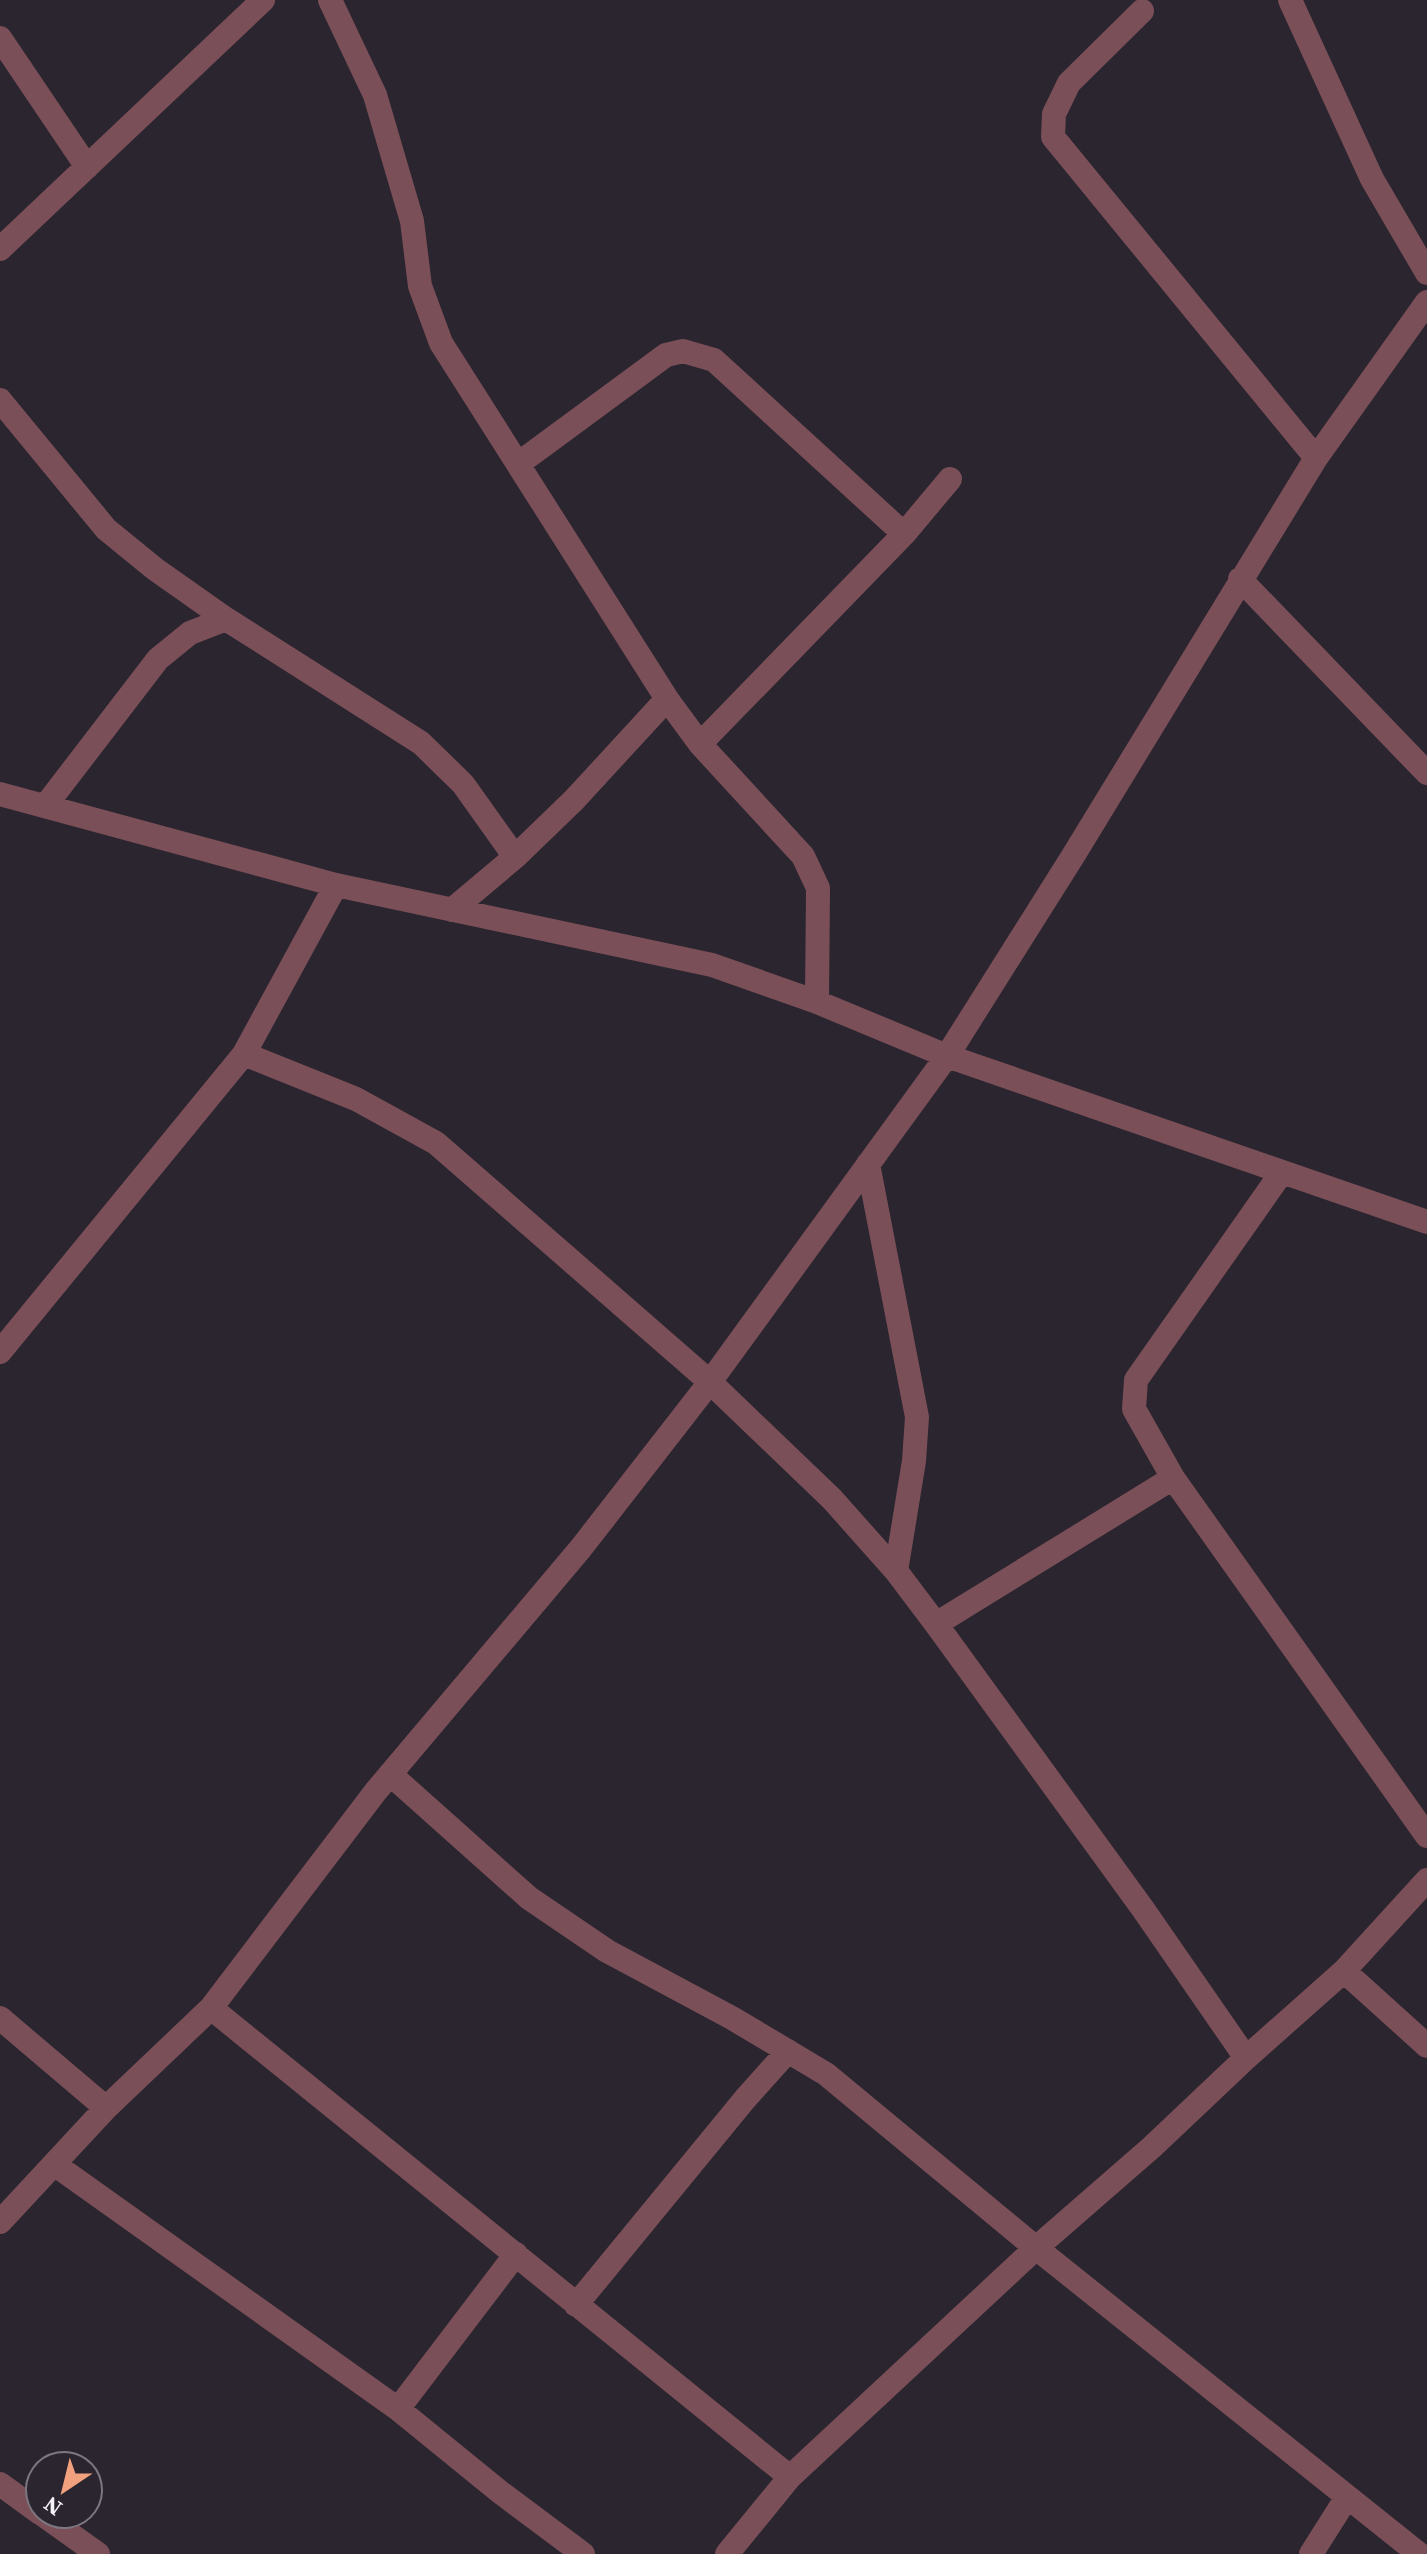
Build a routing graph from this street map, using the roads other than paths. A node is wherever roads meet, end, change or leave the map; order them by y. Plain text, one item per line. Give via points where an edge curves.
1 (263, 0) edge
2 (330, 0) edge
3 (1290, 0) edge
4 (1142, 11) dead end
5 (0, 38) edge
6 (87, 167) junction
7 (0, 249) edge
8 (1427, 273) edge
9 (1427, 302) edge
10 (0, 400) edge
11 (1316, 458) junction
12 (518, 464) junction
13 (950, 479) dead end
14 (904, 534) junction
15 (1240, 579) junction
16 (226, 619) junction
17 (667, 699) junction
18 (700, 744) junction
19 (1427, 773) edge
20 (0, 794) edge
21 (46, 805) junction
22 (515, 857) junction
23 (336, 885) junction
24 (452, 910) junction
25 (817, 1002) junction
26 (244, 1054) junction
27 (947, 1056) junction
28 (868, 1164) junction
29 (1282, 1172) junction
30 (1427, 1222) edge
31 (0, 1352) edge
32 (710, 1382) junction
33 (1173, 1478) junction
34 (896, 1571) junction
35 (936, 1624) junction
36 (390, 1774) junction
37 (1427, 1836) edge
38 (1427, 1880) edge
39 (1344, 1971) junction
40 (211, 2008) junction
41 (0, 2018) edge
42 (1427, 2046) edge
43 (788, 2051) junction
44 (1246, 2058) junction
45 (106, 2108) junction
46 (54, 2164) junction
47 (0, 2222) edge
48 (1036, 2248) junction
49 (516, 2254) junction
50 (576, 2305) junction
51 (398, 2409) junction
52 (790, 2477) junction
53 (0, 2484) edge
54 (1347, 2497) junction
55 (24, 2501) edge
56 (65, 2530) edge
57 (98, 2554) edge
58 (583, 2554) edge
59 (727, 2554) edge
60 (1311, 2554) edge
61 (1419, 2554) edge

1 - 6 street
2 - 12 street via 375,95 412,221 420,286 441,343
3 - 8 street via 1372,179
4 - 11 street via 1069,83 1054,114 1053,137
5 - 6 street
6 - 7 street
9 - 11 street
10 - 16 street via 106,529
11 - 15 street
12 - 14 street via 666,355 683,351 714,360
12 - 17 street
13 - 14 street
14 - 18 street
15 - 19 street
15 - 27 street
16 - 21 street via 190,633 158,659
16 - 22 street via 421,743 463,784
17 - 18 street
17 - 22 street
18 - 25 street via 803,856 818,888
20 - 21 street
21 - 23 street
22 - 24 street
23 - 24 street
23 - 26 street
24 - 25 street via 712,965
25 - 27 street
26 - 31 street
26 - 32 street via 356,1099 436,1143
27 - 28 street
27 - 29 street
28 - 32 street
28 - 34 street via 917,1417
29 - 30 street
29 - 33 street via 1136,1380 1134,1409
32 - 34 street via 832,1499
32 - 36 street via 581,1548
33 - 35 street
33 - 37 street
34 - 35 street
35 - 44 street
36 - 40 street
36 - 43 street via 529,1898 607,1951
38 - 39 street
39 - 42 street
39 - 44 street
40 - 45 street
40 - 49 street
41 - 45 street
43 - 48 street via 826,2074
43 - 50 street
44 - 48 street
45 - 46 street
46 - 47 street
46 - 51 street
48 - 52 street
48 - 54 street
49 - 50 street
49 - 51 street
50 - 52 street
51 - 58 street
52 - 59 street
53 - 55 street
54 - 60 street
54 - 61 street
56 - 57 street

